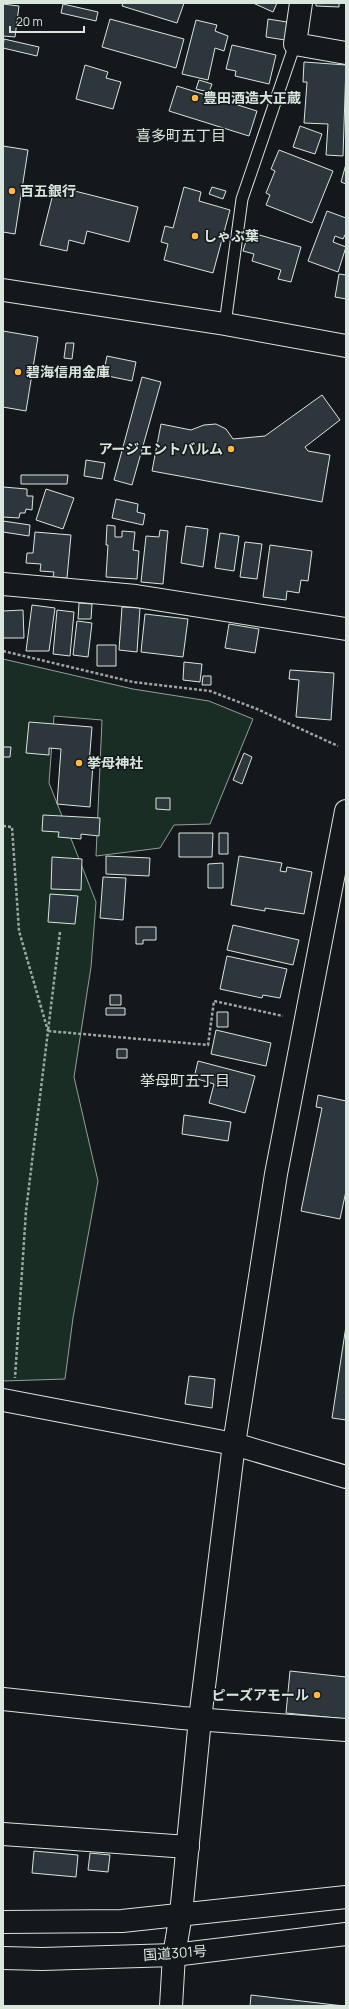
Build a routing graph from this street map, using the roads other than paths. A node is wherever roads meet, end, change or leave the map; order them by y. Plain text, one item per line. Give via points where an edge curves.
1 (301, 3) edge
2 (295, 44) junction
3 (346, 53) edge
4 (3, 290) edge
5 (225, 324) junction
6 (346, 346) edge
7 (3, 584) edge
8 (346, 629) edge
9 (346, 811) edge
10 (8, 1401) edge
11 (234, 1444) junction
12 (346, 1477) edge
13 (3, 1699) edge
14 (200, 1719) junction
15 (346, 1730) edge
16 (3, 1834) edge
17 (188, 1847) junction
18 (346, 1897) edge
19 (181, 1914) junction
20 (3, 1922) edge
21 (346, 1934) edge
22 (174, 1955) junction
23 (3, 1958) edge
24 (171, 2006) edge

1 - 2 main road
2 - 3 main road
2 - 5 lane via 242,199
4 - 5 main road
5 - 6 main road
7 - 8 main road via 136,596
9 - 11 main road via 276,1174
10 - 11 main road
11 - 12 main road
11 - 14 main road
13 - 14 main road
14 - 15 main road
14 - 17 main road
16 - 17 main road
17 - 19 main road
18 - 19 main road
19 - 20 main road via 122,1921
19 - 22 main road
21 - 22 main road, 国道301号
22 - 23 main road, 国道301号
22 - 24 main road

